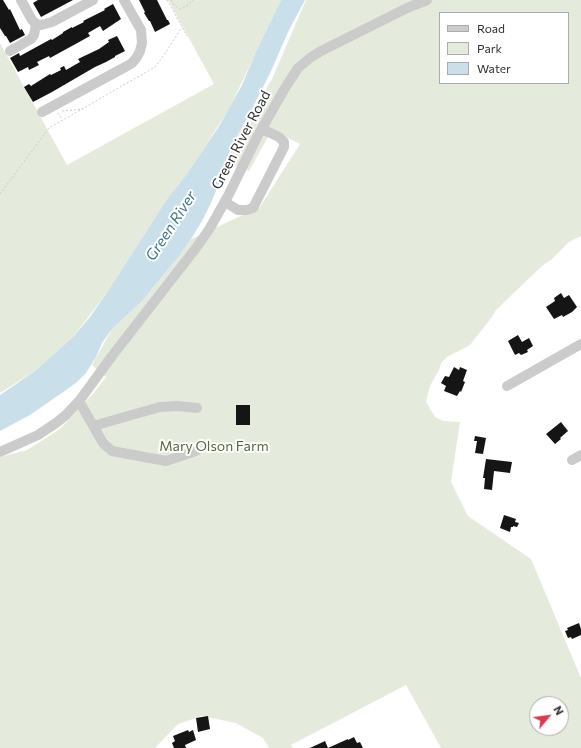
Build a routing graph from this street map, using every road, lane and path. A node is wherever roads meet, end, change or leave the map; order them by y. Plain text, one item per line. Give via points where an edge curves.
1 (21, 0) edge
2 (93, 0) edge
3 (124, 0) edge
4 (167, 0) edge
5 (171, 0) edge
6 (193, 0) edge
7 (427, 0) edge
8 (36, 24) junction
9 (182, 27) junction
10 (186, 36) dead end
11 (10, 51) dead end
12 (83, 108) junction
13 (42, 112) dead end
14 (57, 112) dead end
15 (262, 129) junction
16 (0, 194) edge
17 (225, 202) junction
18 (581, 344) edge
19 (507, 386) dead end
20 (79, 401) junction
21 (197, 408) dead end
22 (93, 426) junction
23 (196, 451) dead end
24 (0, 452) edge

1 - 8 street
2 - 8 street via 52,22
3 - 13 street via 141,30 142,43 137,57 132,63
4 - 9 path
5 - 6 path via 181,9
7 - 15 street, Green River Road via 321,51 303,63 293,74
8 - 11 street via 32,39
9 - 10 path
9 - 12 path via 155,67
12 - 14 path
12 - 16 path via 49,128
15 - 17 street, Green River Road
15 - 17 street via 279,137 284,142 284,147 253,208 238,210
17 - 20 street, Green River Road via 196,248
18 - 19 street
20 - 22 street
20 - 24 street, Green River Road via 56,423
21 - 22 street via 160,407
22 - 23 street via 103,443 112,451 166,461

